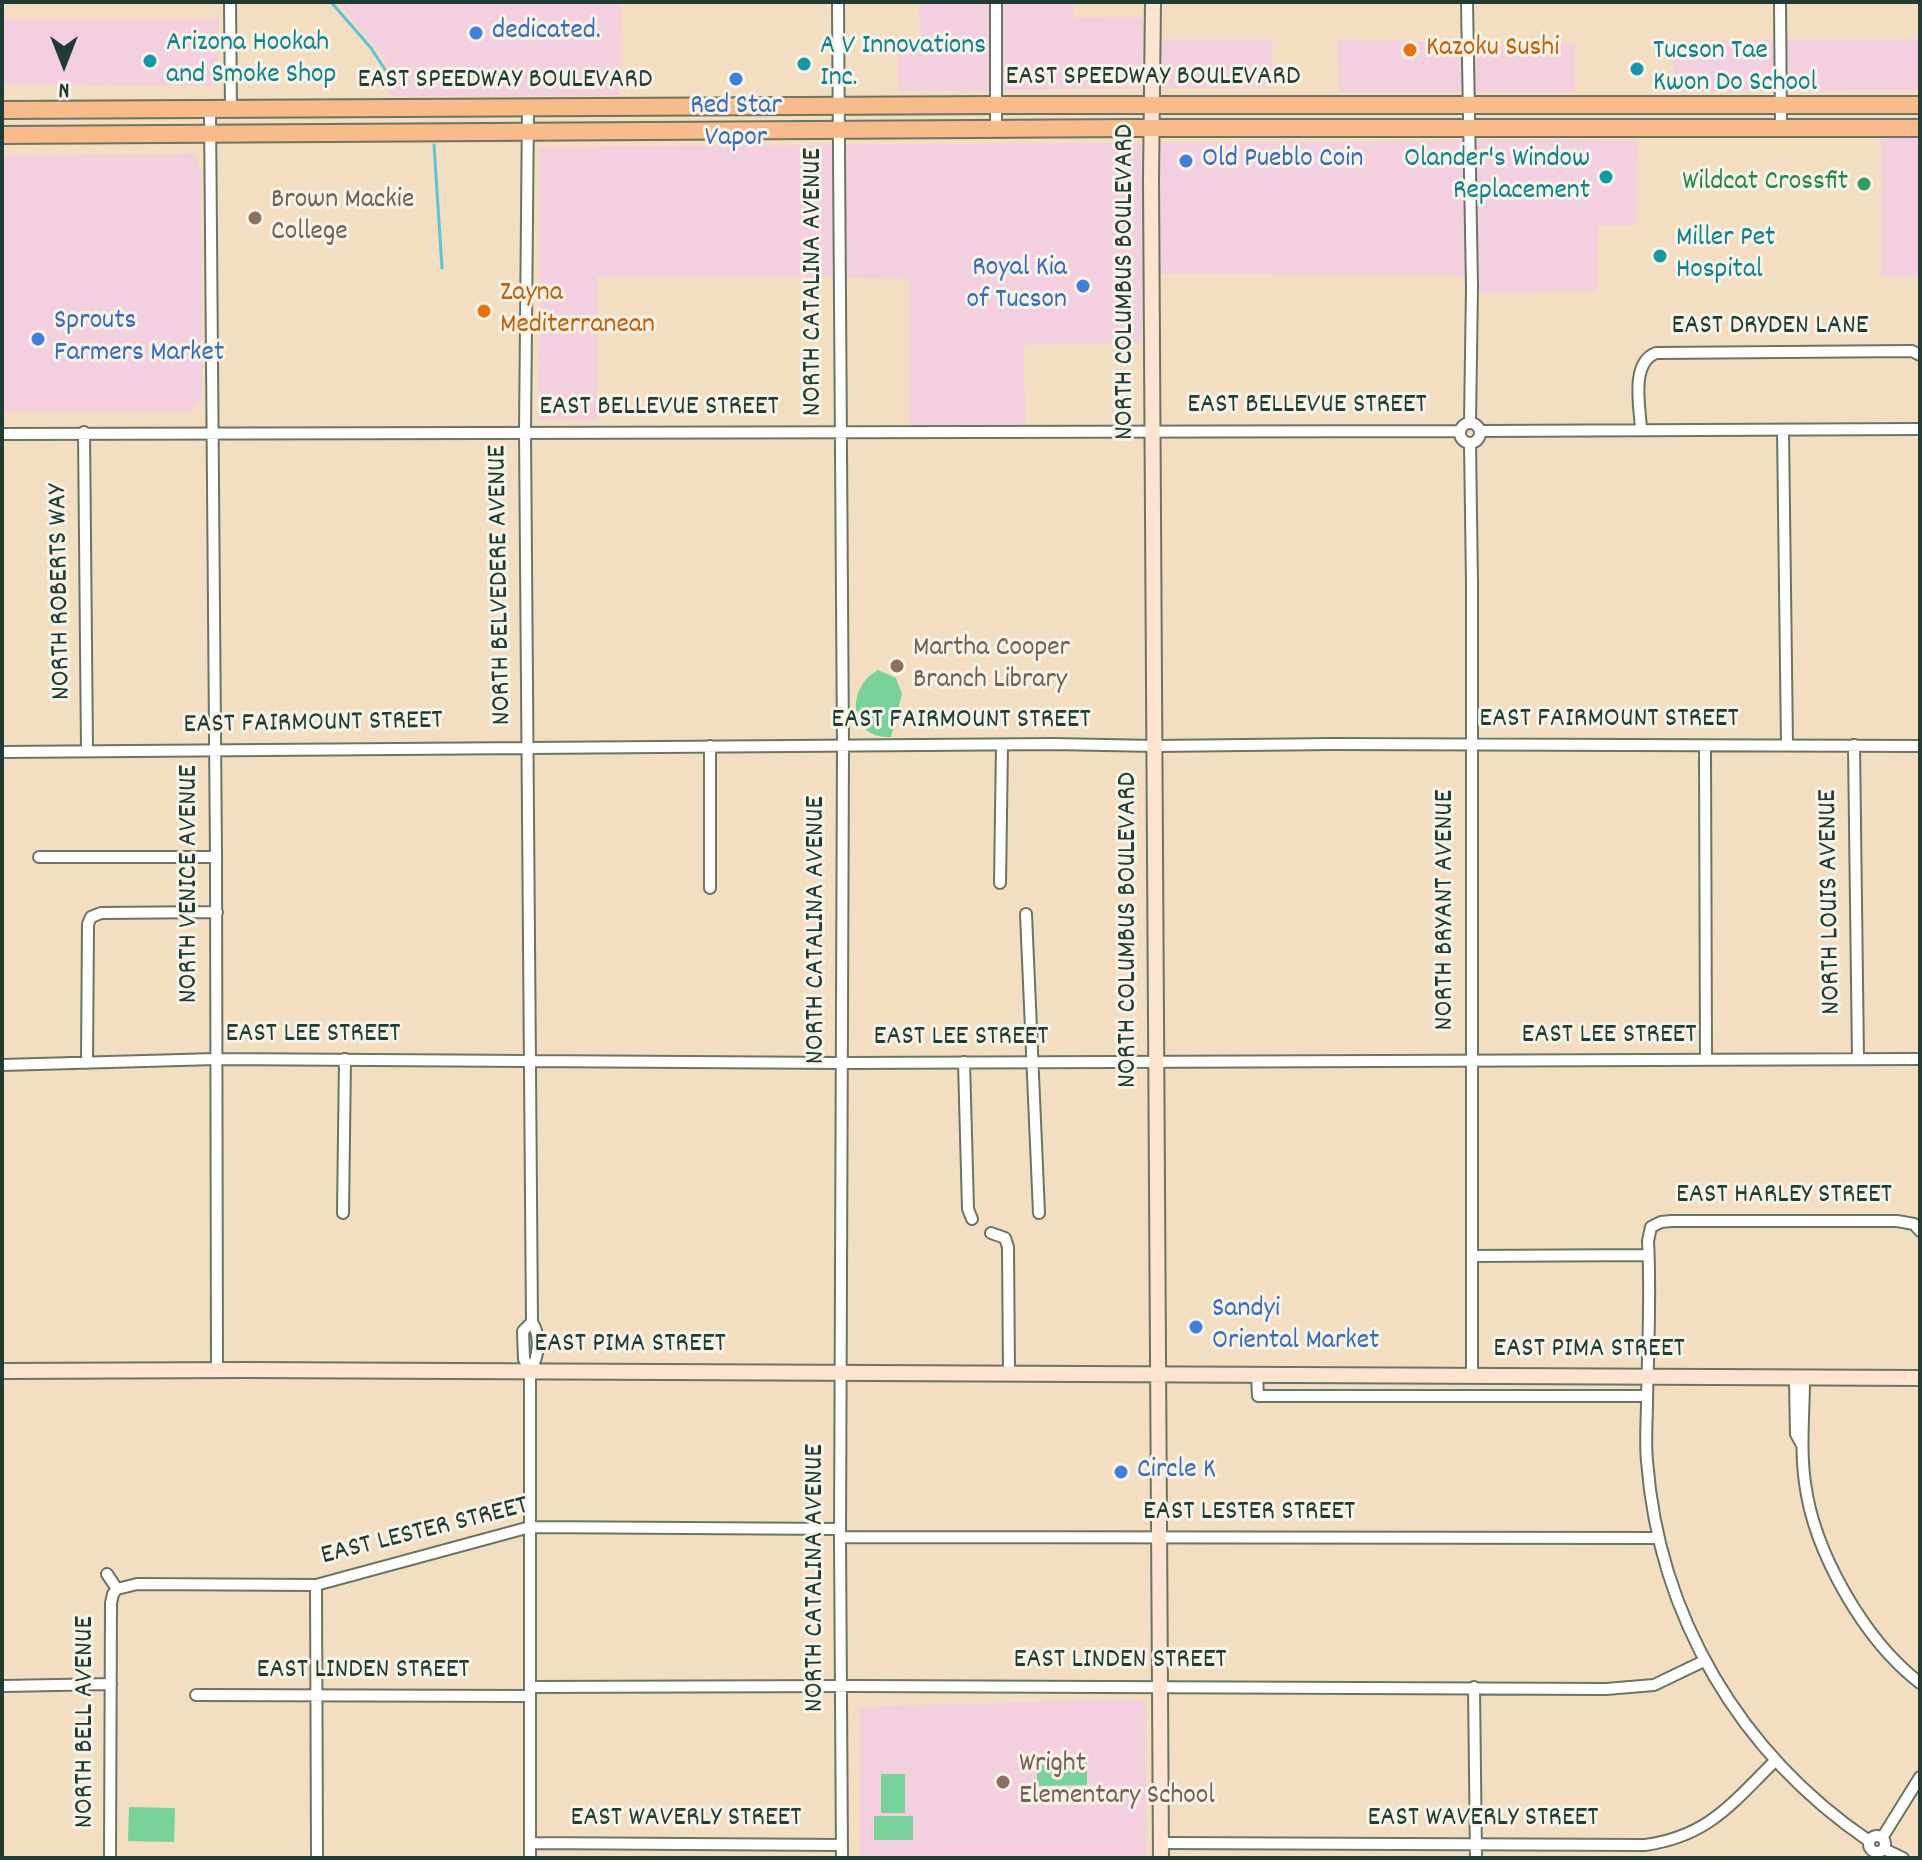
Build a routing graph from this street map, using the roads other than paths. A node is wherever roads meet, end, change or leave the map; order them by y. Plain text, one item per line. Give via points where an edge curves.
1 (230, 2) edge
2 (838, 2) edge
3 (996, 2) edge
4 (1153, 2) edge
5 (1467, 2) edge
6 (1780, 2) edge
7 (997, 105) junction
8 (1152, 105) junction
9 (1470, 105) junction
10 (1782, 105) junction
11 (1920, 105) edge
12 (838, 107) junction
13 (528, 108) junction
14 (231, 109) junction
15 (2, 110) edge
16 (210, 110) junction
17 (1152, 128) junction
18 (1471, 128) junction
19 (1920, 128) edge
20 (996, 129) junction
21 (1781, 129) junction
22 (838, 130) junction
23 (528, 133) junction
24 (209, 134) junction
25 (2, 135) edge
26 (1920, 355) edge
27 (1470, 422) junction
28 (1641, 429) junction
29 (1920, 429) edge
30 (1783, 430) junction
31 (1154, 431) junction
32 (1459, 431) junction
33 (1480, 431) junction
34 (84, 432) junction
35 (525, 432) junction
36 (2, 434) edge
37 (212, 434) junction
38 (840, 434) junction
39 (1470, 443) junction
40 (1471, 744) junction
41 (1002, 745) junction
42 (1787, 745) junction
43 (1854, 745) junction
44 (710, 746) junction
45 (843, 746) junction
46 (1156, 746) junction
47 (1920, 746) edge
48 (528, 747) junction
49 (1705, 747) junction
50 (214, 750) junction
51 (87, 751) junction
52 (2, 752) edge
53 (39, 857) dead end
54 (216, 857) junction
55 (1000, 883) dead end
56 (710, 888) dead end
57 (217, 912) junction
58 (1026, 914) dead end
59 (216, 1059) junction
60 (345, 1059) junction
61 (1858, 1059) junction
62 (1920, 1059) edge
63 (1706, 1060) junction
64 (1472, 1061) junction
65 (529, 1062) junction
66 (964, 1062) junction
67 (1031, 1062) junction
68 (1157, 1062) junction
69 (87, 1063) junction
70 (842, 1063) junction
71 (2, 1065) edge
72 (343, 1213) dead end
73 (1039, 1213) dead end
74 (972, 1219) dead end
75 (1917, 1228) edge
76 (991, 1233) dead end
77 (1648, 1255) junction
78 (1473, 1256) junction
79 (217, 1370) junction
80 (2, 1371) edge
81 (530, 1371) junction
82 (842, 1374) junction
83 (1009, 1374) junction
84 (1158, 1375) junction
85 (1257, 1376) junction
86 (1472, 1377) junction
87 (1648, 1378) junction
88 (1800, 1378) junction
89 (1920, 1378) edge
90 (1647, 1396) junction
91 (530, 1527) junction
92 (840, 1533) junction
93 (1657, 1538) junction
94 (1159, 1539) junction
95 (107, 1574) dead end
96 (316, 1585) junction
97 (117, 1589) junction
98 (1704, 1661) junction
99 (1920, 1683) edge
100 (111, 1684) junction
101 (2, 1686) edge
102 (841, 1686) junction
103 (1160, 1687) junction
104 (1474, 1687) junction
105 (530, 1692) junction
106 (196, 1695) dead end
107 (315, 1696) junction
108 (1775, 1761) junction
109 (1920, 1777) edge
110 (530, 1843) junction
111 (1883, 1843) junction
112 (842, 1845) junction
113 (1476, 1845) junction
114 (1161, 1850) edge
115 (1870, 1850) edge
116 (110, 1858) edge
117 (317, 1858) edge
118 (530, 1858) edge
119 (842, 1858) edge
120 (1476, 1858) edge
121 (1903, 1858) edge

1 - 14 street
2 - 12 street, NORTH CATALINA AVENUE
3 - 7 street
4 - 8 street, NORTH COLUMBUS BOULEVARD
5 - 9 street
6 - 10 street
7 - 8 main road, EAST SPEEDWAY BOULEVARD
7 - 12 main road, EAST SPEEDWAY BOULEVARD
7 - 20 street
8 - 9 main road, EAST SPEEDWAY BOULEVARD
8 - 17 street, NORTH COLUMBUS BOULEVARD
9 - 10 main road, EAST SPEEDWAY BOULEVARD
9 - 18 street
10 - 11 main road, EAST SPEEDWAY BOULEVARD
10 - 21 street
12 - 13 main road, EAST SPEEDWAY BOULEVARD
12 - 22 street, NORTH CATALINA AVENUE
13 - 14 main road, EAST SPEEDWAY BOULEVARD
13 - 23 street, NORTH BELVEDERE AVENUE
14 - 16 main road, EAST SPEEDWAY BOULEVARD
15 - 16 main road, EAST SPEEDWAY BOULEVARD
16 - 24 street, NORTH VENICE AVENUE
17 - 18 main road, EAST SPEEDWAY BOULEVARD
17 - 20 main road, EAST SPEEDWAY BOULEVARD
17 - 31 street, NORTH COLUMBUS BOULEVARD
18 - 21 main road, EAST SPEEDWAY BOULEVARD
18 - 27 street
19 - 21 main road, EAST SPEEDWAY BOULEVARD
20 - 22 main road, EAST SPEEDWAY BOULEVARD
22 - 23 main road, EAST SPEEDWAY BOULEVARD
22 - 38 street, NORTH CATALINA AVENUE
23 - 24 main road, EAST SPEEDWAY BOULEVARD
23 - 35 street, NORTH BELVEDERE AVENUE
24 - 25 main road, EAST SPEEDWAY BOULEVARD
24 - 37 street, NORTH VENICE AVENUE
26 - 28 street, EAST DRYDEN LANE via 1656,353 1639,373
27 - 32 street
27 - 33 street
28 - 30 street
28 - 33 street
29 - 30 street
30 - 42 street
31 - 32 street, EAST BELLEVUE STREET
31 - 38 street, EAST BELLEVUE STREET
31 - 46 street, NORTH COLUMBUS BOULEVARD
32 - 39 street
33 - 39 street
34 - 36 street, EAST BELLEVUE STREET
34 - 37 street, EAST BELLEVUE STREET
34 - 51 street, NORTH ROBERTS WAY
35 - 37 street, EAST BELLEVUE STREET
35 - 38 street, EAST BELLEVUE STREET
35 - 48 street, NORTH BELVEDERE AVENUE
37 - 50 street, NORTH VENICE AVENUE
38 - 45 street, NORTH CATALINA AVENUE
39 - 40 street, NORTH BRYANT AVENUE
40 - 46 street, EAST FAIRMOUNT STREET
40 - 49 street, EAST FAIRMOUNT STREET
40 - 64 street, NORTH BRYANT AVENUE
41 - 45 street, EAST FAIRMOUNT STREET
41 - 46 street, EAST FAIRMOUNT STREET
41 - 55 street
42 - 43 street, EAST FAIRMOUNT STREET
42 - 49 street, EAST FAIRMOUNT STREET
43 - 47 street, EAST FAIRMOUNT STREET
43 - 61 street, NORTH LOUIS AVENUE
44 - 45 street, EAST FAIRMOUNT STREET
44 - 48 street, EAST FAIRMOUNT STREET
44 - 56 street
45 - 70 street, NORTH CATALINA AVENUE
46 - 68 street, NORTH COLUMBUS BOULEVARD
48 - 50 street, EAST FAIRMOUNT STREET
48 - 65 street, NORTH BELVEDERE AVENUE
49 - 63 street
50 - 51 street, EAST FAIRMOUNT STREET
50 - 54 street, NORTH VENICE AVENUE
51 - 52 street, EAST FAIRMOUNT STREET
53 - 54 street
54 - 57 street, NORTH VENICE AVENUE
57 - 59 street, NORTH VENICE AVENUE
57 - 69 street via 91,917
58 - 67 street
59 - 60 street, EAST LEE STREET
59 - 69 street, EAST LEE STREET
59 - 79 street, NORTH VENICE AVENUE
60 - 65 street, EAST LEE STREET
60 - 72 street
61 - 62 street, EAST LEE STREET
61 - 63 street, EAST LEE STREET
63 - 64 street, EAST LEE STREET
64 - 68 street, EAST LEE STREET
64 - 78 street, NORTH BRYANT AVENUE
65 - 70 street, EAST LEE STREET
65 - 81 street, NORTH BELVEDERE AVENUE via 532,1322 523,1331
66 - 67 street, EAST LEE STREET
66 - 70 street, EAST LEE STREET
66 - 74 street
67 - 68 street, EAST LEE STREET
67 - 73 street
68 - 84 street, NORTH COLUMBUS BOULEVARD
69 - 71 street, EAST LEE STREET
70 - 82 street, NORTH CATALINA AVENUE
75 - 77 street, EAST HARLEY STREET via 1897,1221 1671,1221 1654,1225
76 - 83 street via 1005,1238 1008,1247
77 - 78 street
77 - 87 street
78 - 86 street, NORTH BRYANT AVENUE
79 - 80 street, EAST PIMA STREET
79 - 81 street, EAST PIMA STREET
81 - 82 street, EAST PIMA STREET
81 - 91 street
82 - 83 street, EAST PIMA STREET
82 - 92 street, NORTH CATALINA AVENUE
83 - 84 street, EAST PIMA STREET
84 - 85 street, EAST PIMA STREET
84 - 94 street, NORTH COLUMBUS BOULEVARD
85 - 86 street, EAST PIMA STREET
85 - 90 street, EAST PIMA STREET via 1258,1396
86 - 87 street, EAST PIMA STREET
87 - 88 street, EAST PIMA STREET
87 - 90 street
88 - 89 street, EAST PIMA STREET
88 - 99 street via 1805,1485 1816,1528 1851,1602 1875,1637
90 - 93 street via 1647,1460
91 - 92 street, EAST LESTER STREET
91 - 96 street, EAST LESTER STREET
91 - 105 street
92 - 94 street, EAST LESTER STREET
92 - 102 street, NORTH CATALINA AVENUE
93 - 94 street, EAST LESTER STREET
93 - 98 street via 1673,1595
94 - 103 street, NORTH COLUMBUS BOULEVARD
95 - 97 street
96 - 97 street, EAST LESTER STREET via 137,1584
96 - 107 street
97 - 100 street, NORTH BELL AVENUE via 111,1603
98 - 104 street, EAST LINDEN STREET via 1654,1685 1635,1688
98 - 108 street
100 - 101 street
100 - 116 street, NORTH BELL AVENUE
102 - 103 street, EAST LINDEN STREET
102 - 105 street, EAST LINDEN STREET
102 - 112 street, NORTH CATALINA AVENUE
103 - 104 street, EAST LINDEN STREET
103 - 114 street, NORTH COLUMBUS BOULEVARD
104 - 113 street
105 - 107 street, EAST LINDEN STREET
105 - 110 street
106 - 107 street, EAST LINDEN STREET
107 - 117 street
108 - 113 street, EAST WAVERLY STREET via 1711,1822 1665,1842
108 - 115 street
109 - 111 street
110 - 112 street, EAST WAVERLY STREET
110 - 118 street
111 - 115 street via 1880,1852
111 - 121 street
112 - 119 street, NORTH CATALINA AVENUE
113 - 114 street, EAST WAVERLY STREET
113 - 120 street

